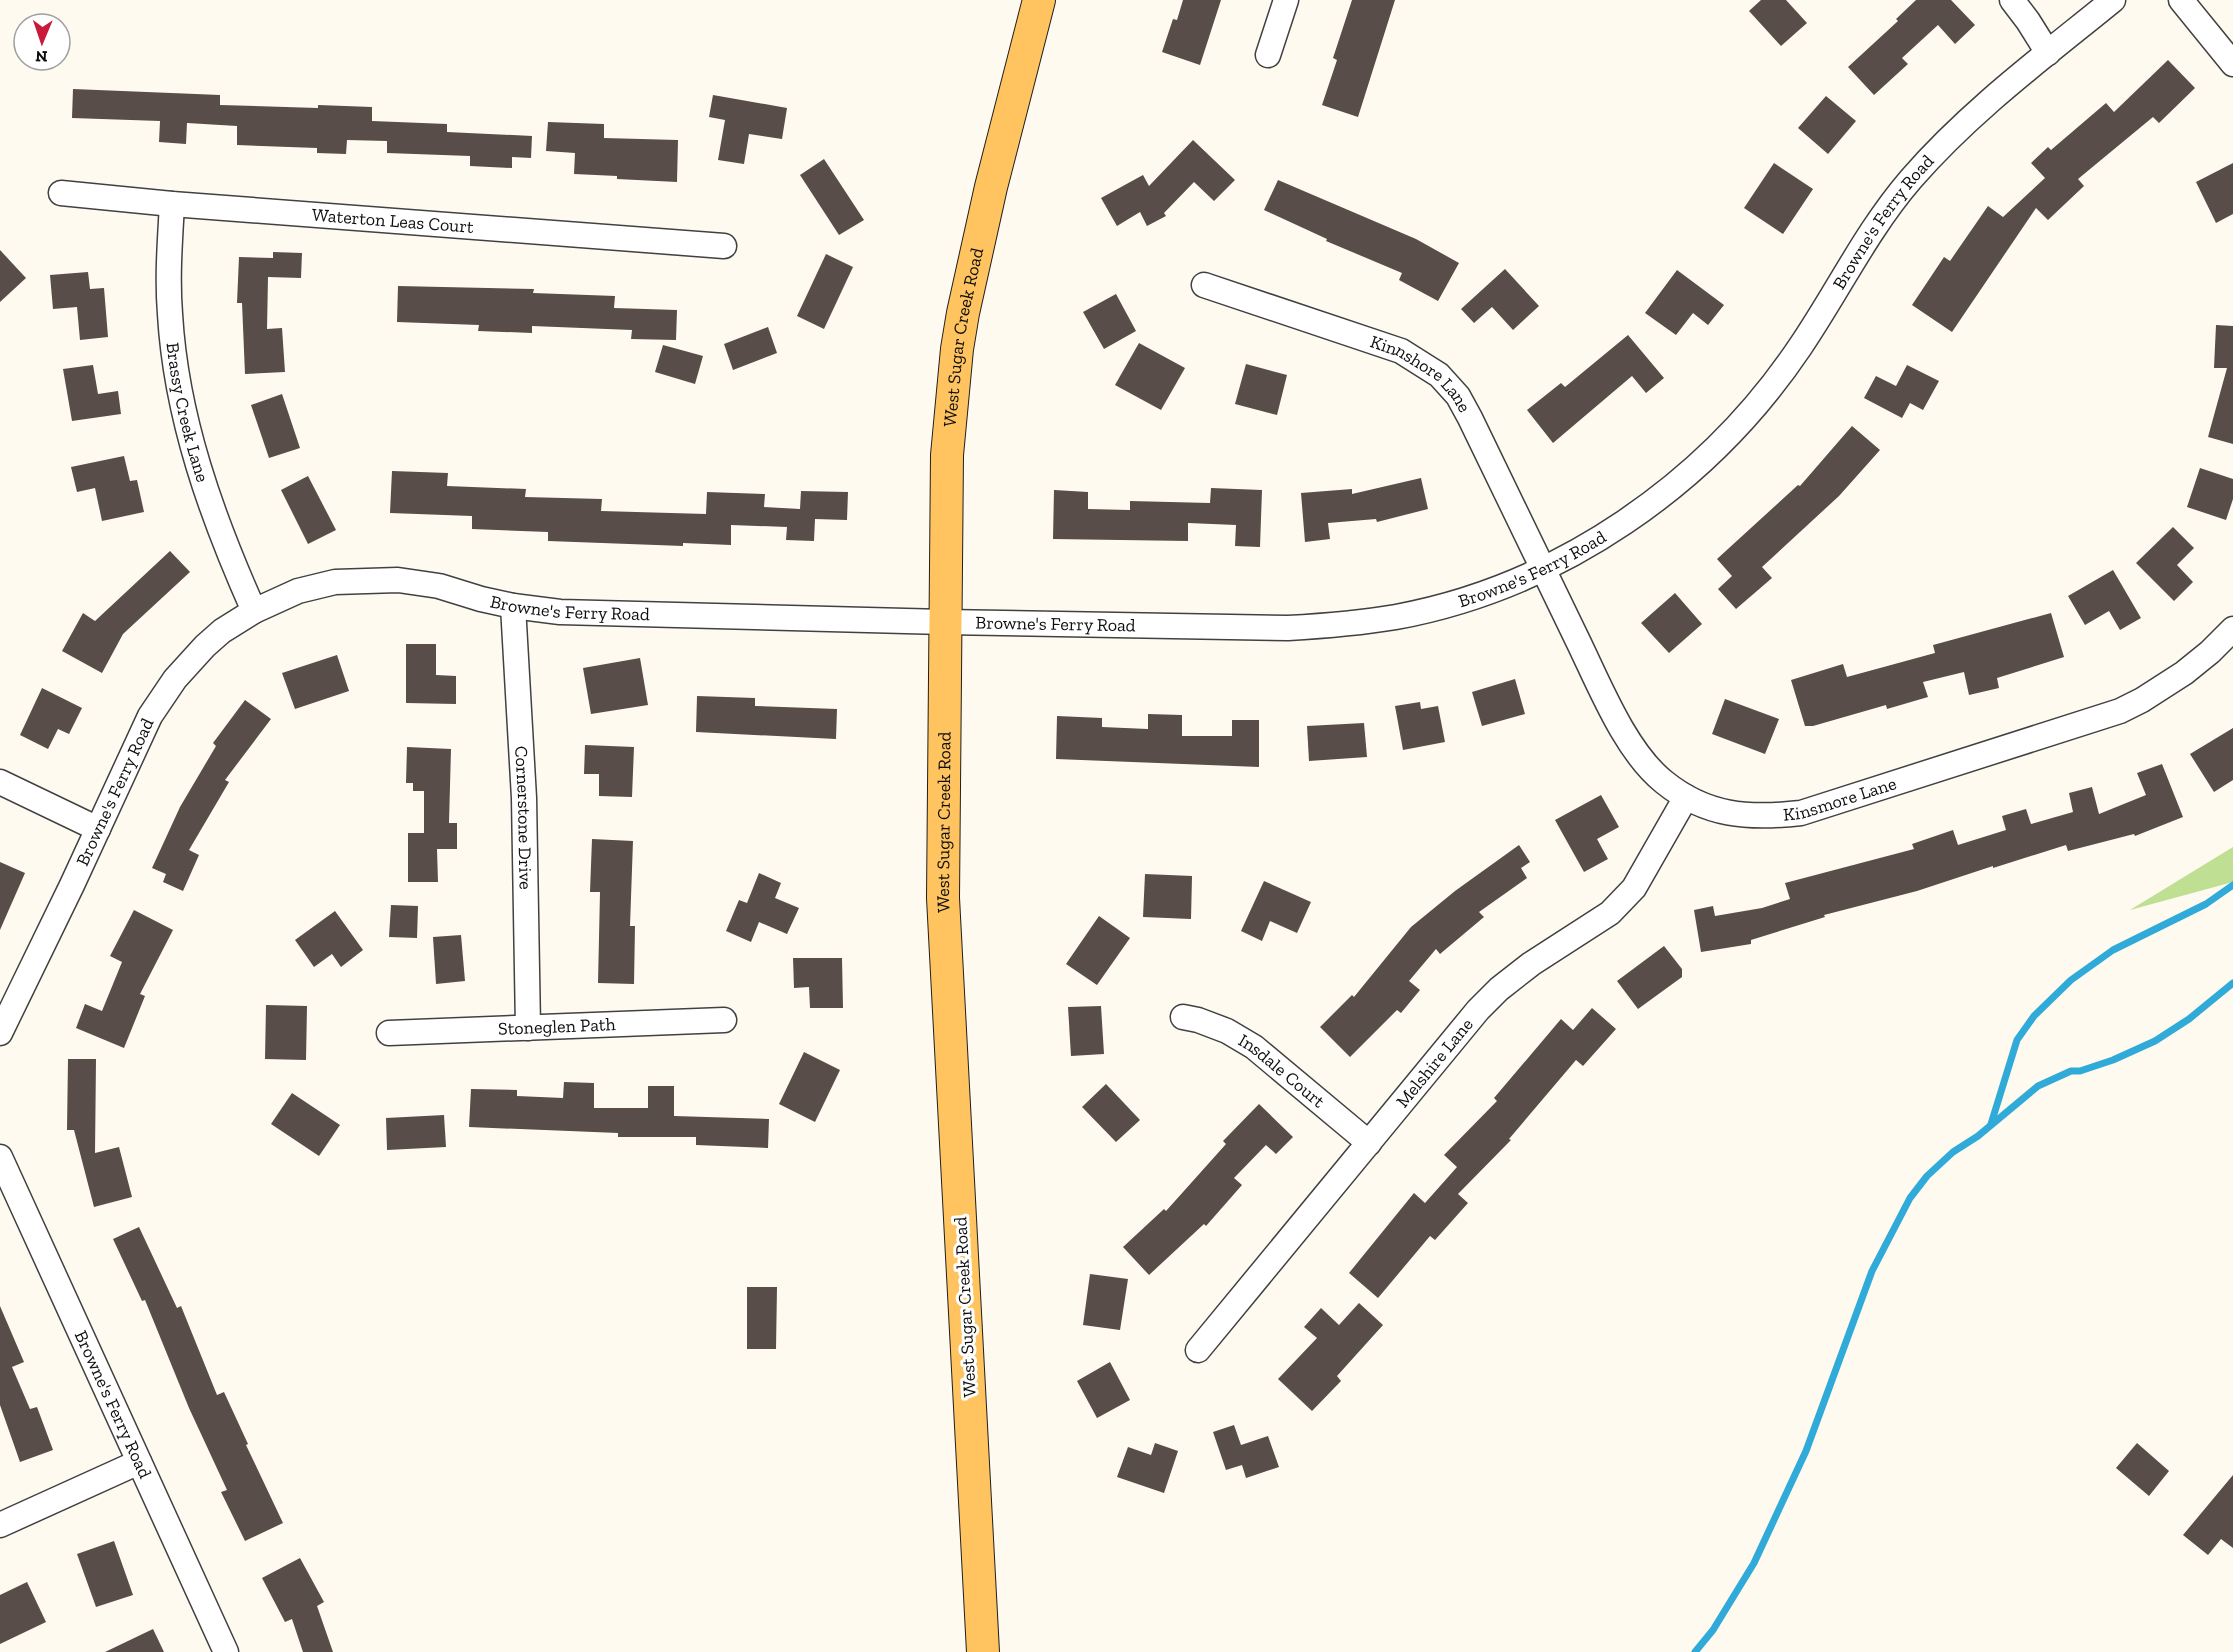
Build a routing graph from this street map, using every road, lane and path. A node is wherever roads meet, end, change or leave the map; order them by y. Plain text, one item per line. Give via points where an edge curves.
1 (1039, 0) edge
2 (1286, 0) edge
3 (2012, 0) edge
4 (2113, 0) edge
5 (2181, 0) edge
6 (2048, 53) junction
7 (1268, 55) dead end
8 (2233, 64) edge
9 (61, 193) dead end
10 (172, 204) junction
11 (724, 246) dead end
12 (1204, 285) dead end
13 (1543, 568) junction
14 (513, 606) junction
15 (254, 611) junction
16 (944, 622) junction
17 (2233, 629) edge
18 (0, 782) edge
19 (1686, 797) junction
20 (98, 829) junction
21 (1183, 1017) dead end
22 (724, 1020) dead end
23 (528, 1028) junction
24 (0, 1033) edge
25 (388, 1033) dead end
26 (1369, 1143) junction
27 (0, 1157) edge
28 (1198, 1350) dead end
29 (139, 1461) junction
30 (0, 1525) edge
31 (226, 1652) edge
32 (983, 1652) edge

1 - 16 main road, West Sugar Creek Road via 991,187 957,350 947,455
2 - 7 street
3 - 6 street
4 - 6 street, Browne's Ferry Road
5 - 8 street
6 - 13 street, Browne's Ferry Road via 1974,113 1909,181 1869,235 1800,347 1731,433 1639,512
9 - 10 street, Waterton Leas Court
10 - 11 street, Waterton Leas Court
10 - 15 street, Brassy Creek Lane via 170,313 182,403 223,542
12 - 13 street, Kinnshore Lane via 1401,351 1439,375 1458,396 1470,418
13 - 16 street, Browne's Ferry Road via 1451,603 1343,625 1288,628
13 - 19 street, Kinsmore Lane via 1634,750 1664,782
14 - 15 street, Browne's Ferry Road via 439,586 376,579 334,582 298,591
14 - 16 street, Browne's Ferry Road via 560,612
14 - 23 street, Cornerstone Drive via 524,798
15 - 20 street, Browne's Ferry Road via 205,646 175,679 150,716
16 - 32 main road, West Sugar Creek Road via 943,898
17 - 19 street, Kinsmore Lane via 2184,673 2120,711 1801,813 1767,817 1732,814 1707,808
18 - 20 street
19 - 26 street, Melshire Lane via 1635,888 1610,913 1499,989
20 - 24 street, Browne's Ferry Road
21 - 26 street, Insdale Court via 1227,1031 1254,1047
22 - 23 street, Stoneglen Path
23 - 25 street, Stoneglen Path
26 - 28 street, Melshire Lane
27 - 29 street, Browne's Ferry Road
29 - 30 street
29 - 31 street, Browne's Ferry Road

